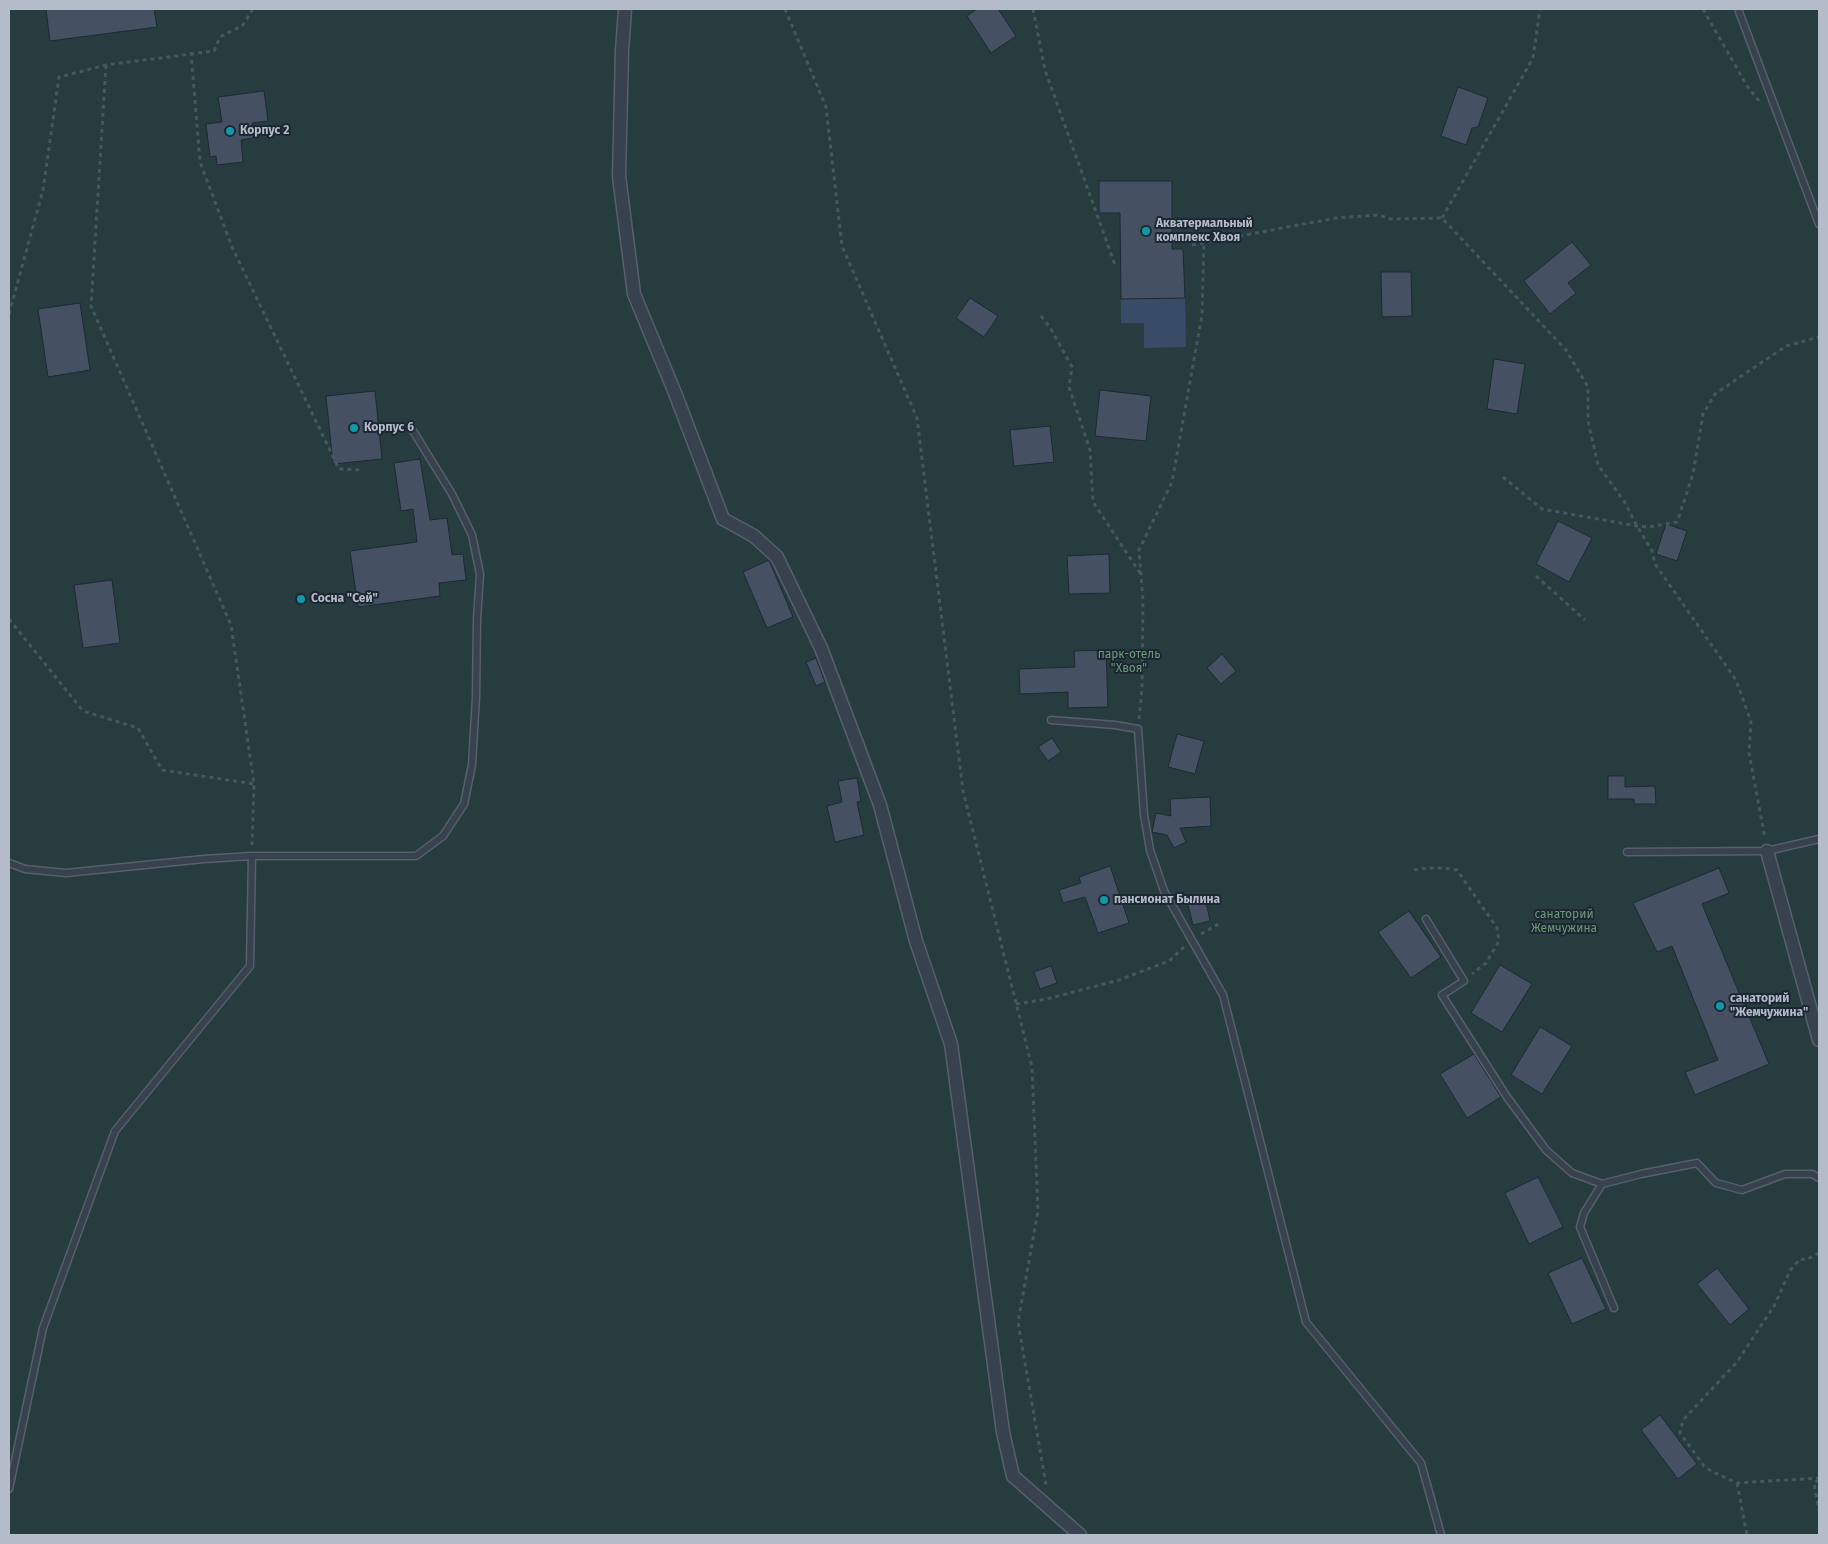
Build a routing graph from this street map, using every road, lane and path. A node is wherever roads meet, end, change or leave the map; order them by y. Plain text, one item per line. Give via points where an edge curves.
1 (253, 9) edge
2 (625, 9) edge
3 (785, 9) edge
4 (1033, 9) edge
5 (1540, 9) edge
6 (1703, 9) edge
7 (1738, 9) edge
8 (191, 52) junction
9 (106, 65) junction
10 (1765, 107) dead end
11 (1442, 218) junction
12 (1819, 224) edge
13 (1204, 243) junction
14 (1192, 245) dead end
15 (1115, 265) dead end
16 (9, 314) edge
17 (1041, 316) dead end
18 (1819, 337) edge
19 (410, 426) dead end
20 (360, 470) dead end
21 (1503, 477) dead end
22 (1637, 526) junction
23 (1141, 573) junction
24 (1536, 576) dead end
25 (9, 620) edge
26 (1585, 620) dead end
27 (1051, 720) dead end
28 (1138, 729) junction
29 (254, 784) junction
30 (1816, 840) edge
31 (1819, 846) edge
32 (1767, 851) junction
33 (1627, 852) dead end
34 (252, 856) junction
35 (9, 863) edge
36 (1414, 870) dead end
37 (1426, 919) dead end
38 (1222, 922) dead end
39 (1191, 941) junction
40 (1464, 981) junction
41 (1016, 1004) junction
42 (1819, 1040) edge
43 (1819, 1178) edge
44 (1602, 1184) junction
45 (1819, 1253) edge
46 (1614, 1308) dead end
47 (1819, 1479) edge
48 (1737, 1483) junction
49 (9, 1489) edge
50 (1049, 1508) junction
51 (1819, 1510) edge
52 (1080, 1535) edge
53 (1441, 1535) edge
54 (1747, 1535) edge

1 - 8 path via 244,26 220,37 214,50
2 - 50 street via 619,176 634,294 724,519 754,536 778,558 821,648 880,805 916,941 951,1044 1002,1422 1013,1476
3 - 41 path via 826,106 842,246 917,418 963,791
4 - 15 path via 1045,70
5 - 11 path via 1533,58
6 - 10 path via 1747,86
7 - 12 lane
8 - 9 path
8 - 20 path via 200,162 232,247 339,469
9 - 16 path via 59,77 43,190
9 - 29 path via 91,306 230,625
11 - 13 path via 1391,219 1378,215 1336,218
11 - 22 path via 1566,350 1588,387 1588,421 1598,465 1624,501
13 - 14 path
13 - 23 path via 1202,314 1172,482 1139,550
17 - 23 path via 1072,367 1069,388 1090,450 1093,502
18 - 22 path via 1786,346 1715,394 1703,414 1693,474 1677,522
19 - 34 lane via 452,494 472,535 480,574 472,765 464,804 443,836 416,856
21 - 22 path via 1542,509
22 - 32 path via 1652,551 1655,564 1736,680 1751,722 1749,753
23 - 28 path via 1142,669
24 - 26 path
25 - 29 path via 82,711 138,728 162,770
27 - 28 lane
28 - 39 lane via 1144,815 1150,850 1164,891
29 - 34 path
30 - 31 lane
30 - 32 lane
32 - 33 lane
32 - 42 street
34 - 35 lane via 66,873 25,869
34 - 49 lane via 250,966 115,1131 43,1328
36 - 40 path via 1457,870 1497,928 1499,941 1486,963
37 - 40 lane
38 - 39 path
39 - 41 path via 1169,960 1119,980
39 - 53 lane via 1223,995 1306,1322 1421,1463
40 - 44 lane via 1442,996 1507,1097 1546,1150 1572,1173
41 - 50 path via 1032,1067 1038,1211 1018,1322
43 - 44 lane via 1812,1174 1785,1174 1742,1190 1716,1183 1697,1163
44 - 46 lane via 1584,1213 1580,1227
45 - 48 path via 1800,1260 1791,1269 1774,1306 1737,1362 1683,1420 1680,1433 1704,1466
47 - 48 path
47 - 51 path via 1814,1483
48 - 54 path
50 - 52 street

